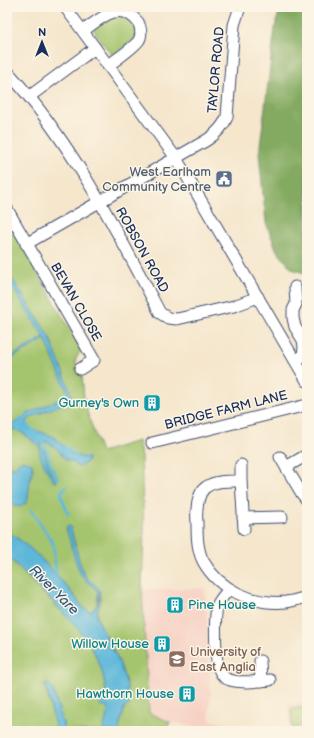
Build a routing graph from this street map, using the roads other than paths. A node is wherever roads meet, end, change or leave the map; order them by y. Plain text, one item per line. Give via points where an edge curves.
1 (66, 7) edge
2 (240, 7) edge
3 (83, 31) junction
4 (95, 48) junction
5 (108, 66) junction
6 (7, 71) edge
7 (30, 96) junction
8 (176, 158) junction
9 (100, 202) junction
10 (7, 209) edge
11 (26, 244) junction
12 (295, 287) dead end
13 (258, 297) junction
14 (306, 347) edge
15 (295, 360) junction
16 (80, 369) dead end
17 (307, 381) edge
18 (307, 405) edge
19 (152, 443) dead end
20 (305, 456) dead end
21 (280, 457) dead end
22 (241, 465) dead end
23 (286, 467) junction
24 (241, 481) junction
25 (307, 500) edge
26 (282, 517) dead end
27 (243, 518) junction
28 (244, 529) dead end
29 (229, 589) junction
30 (307, 597) edge
31 (260, 661) dead end

1 - 3 street
2 - 8 street, TAYLOR ROAD via 234,25 229,108 225,122 207,140
3 - 4 street
3 - 5 street via 118,7 128,10 133,15 139,24 140,40
4 - 5 street
4 - 7 street
5 - 8 street
6 - 7 street, ROBSON ROAD
7 - 9 street, ROBSON ROAD
8 - 9 street
8 - 13 street
9 - 11 street
9 - 13 street, ROBSON ROAD via 160,313 168,318 177,319 234,306
10 - 11 street, BEVAN CLOSE
11 - 16 street, BEVAN CLOSE via 94,360
12 - 14 street via 296,304 293,318
13 - 15 street
14 - 15 street via 303,356
15 - 17 street
18 - 19 street, BRIDGE FARM LANE
20 - 23 street
21 - 23 street
22 - 24 street
23 - 25 street
24 - 27 street
24 - 29 street via 220,481 206,487 198,500 196,516 198,544 203,560 219,582
26 - 27 street
27 - 28 street
29 - 30 street via 253,599 269,601 285,602
29 - 31 street via 218,604 216,612 219,669 223,677 229,680 265,680

